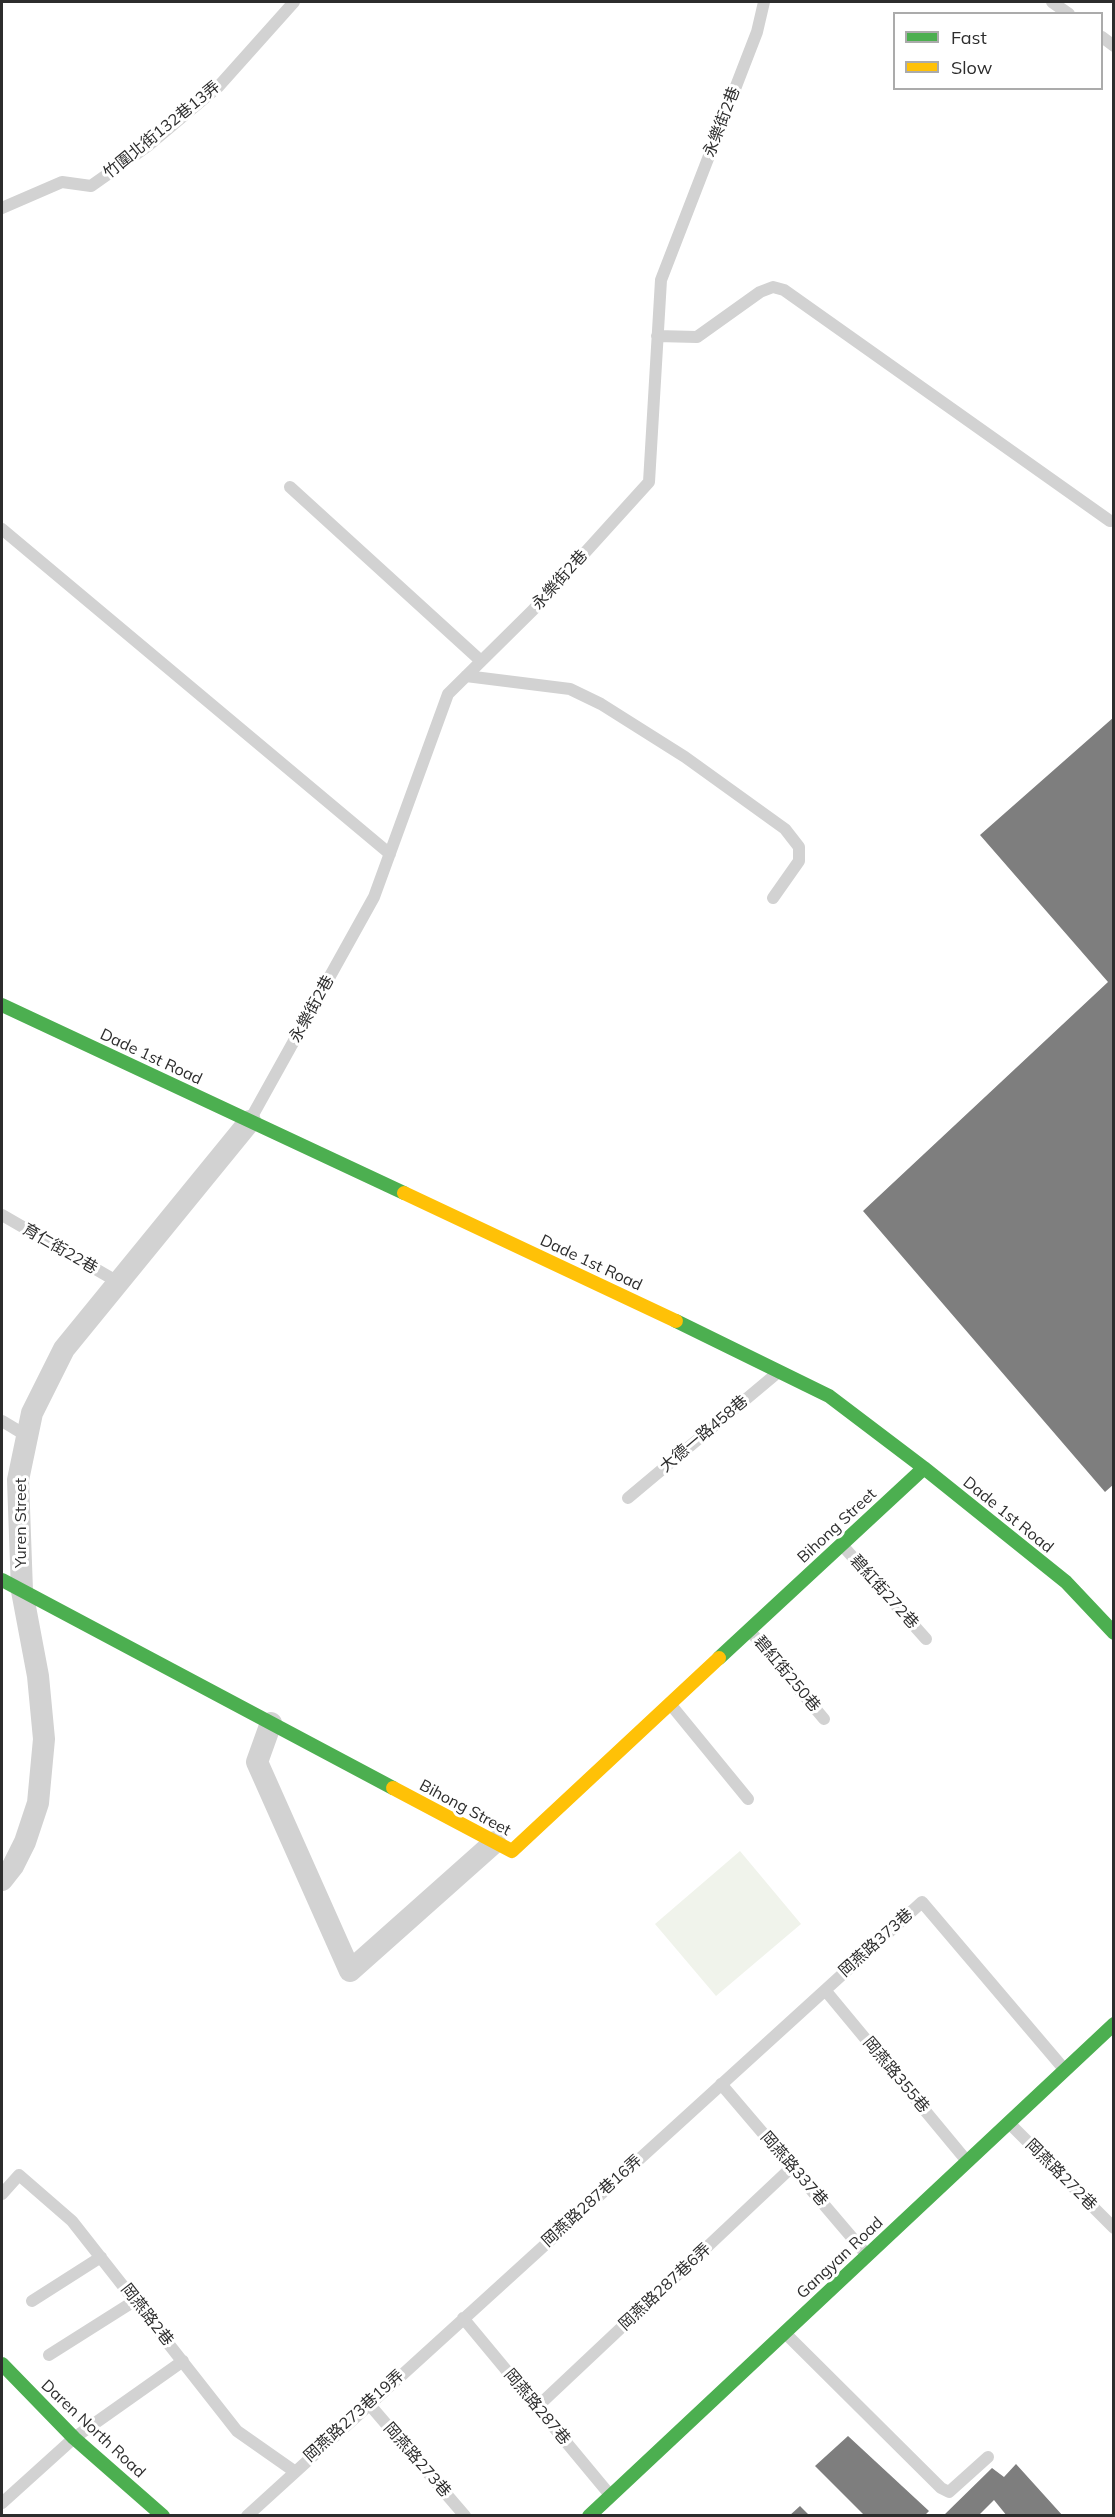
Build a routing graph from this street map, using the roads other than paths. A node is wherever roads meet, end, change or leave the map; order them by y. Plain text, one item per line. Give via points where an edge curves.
1 (294, 2) edge
2 (764, 2) edge
3 (1052, 2) edge
4 (1066, 12) edge
5 (2, 208) edge
6 (657, 336) junction
7 (290, 487) dead end
8 (1110, 520) dead end
9 (2, 529) edge
10 (481, 661) junction
11 (466, 676) junction
12 (390, 854) junction
13 (773, 898) dead end
14 (2, 1005) edge
15 (250, 1121) junction
16 (2, 1215) edge
17 (118, 1282) junction
18 (779, 1371) junction
19 (2, 1421) edge
20 (27, 1436) junction
21 (924, 1467) junction
22 (628, 1498) dead end
23 (841, 1545) junction
24 (2, 1580) edge
25 (22, 1591) junction
26 (749, 1630) junction
27 (1113, 1633) edge
28 (926, 1639) dead end
29 (670, 1704) junction
30 (824, 1719) dead end
31 (271, 1723) junction
32 (748, 1799) dead end
33 (495, 1842) junction
34 (2, 1880) edge
35 (825, 1990) junction
36 (1112, 2029) edge
37 (1065, 2070) junction
38 (721, 2084) junction
39 (1009, 2122) junction
40 (967, 2161) junction
41 (792, 2167) junction
42 (2, 2194) edge
43 (1113, 2228) edge
44 (867, 2255) junction
45 (101, 2257) junction
46 (136, 2300) junction
47 (32, 2301) dead end
48 (463, 2318) junction
49 (785, 2332) junction
50 (50, 2355) dead end
51 (183, 2361) junction
52 (2, 2364) edge
53 (369, 2404) junction
54 (537, 2407) junction
55 (74, 2438) junction
56 (988, 2457) dead end
57 (294, 2471) junction
58 (611, 2495) junction
59 (2, 2502) edge
60 (163, 2516) edge
61 (247, 2516) edge
62 (465, 2516) edge
63 (590, 2516) edge

1 - 5 lane, 竹圍北街132巷13弄 via 218,87 91,186 62,182
2 - 6 lane, 永樂街2巷 via 757,32 661,280
3 - 4 lane
6 - 8 lane via 697,337 760,292 773,287 784,290
6 - 10 lane, 永樂街2巷 via 649,482 533,610
7 - 10 lane
9 - 12 lane
10 - 11 lane, 永樂街2巷
11 - 12 lane, 永樂街2巷 via 448,694
11 - 13 lane via 570,689 685,757 785,829 800,847 799,861
12 - 15 lane, 永樂街2巷 via 374,897
14 - 15 street, Dade 1st Road
15 - 17 street, Yuren Street
15 - 18 street, Dade 1st Road
16 - 17 lane, 育仁街22巷
17 - 20 street, Yuren Street via 64,1349 32,1413
18 - 21 street, Dade 1st Road via 829,1396
18 - 22 lane, 大德一路458巷
19 - 20 lane
20 - 25 street, Yuren Street via 18,1480
21 - 23 street, Bihong Street
21 - 27 street, Dade 1st Road via 1066,1582
23 - 26 street, Bihong Street
23 - 28 lane, 碧紅街272巷
24 - 25 street, Bihong Street
25 - 31 street, Bihong Street
25 - 34 street, Yuren Street via 38,1676 44,1739 38,1803 25,1842
26 - 29 street, Bihong Street
26 - 30 lane, 碧紅街250巷
29 - 32 lane
29 - 33 street, Bihong Street via 512,1851
31 - 33 street, Bihong Street
31 - 33 street via 257,1762 350,1971
35 - 37 lane, 岡燕路373巷 via 922,1902
35 - 38 lane, 岡燕路373巷
35 - 40 lane, 岡燕路355巷
36 - 37 street, Gangyan Road
37 - 39 street, Gangyan Road
38 - 41 lane, 岡燕路337巷
38 - 48 lane, 岡燕路287巷16弄
39 - 40 street, Gangyan Road
39 - 43 lane, 岡燕路272巷
40 - 44 street, Gangyan Road
41 - 44 lane, 岡燕路337巷
41 - 54 lane, 岡燕路287巷6弄
42 - 45 lane, 岡燕路2巷 via 19,2175 72,2221
44 - 49 street, Gangyan Road
45 - 46 lane, 岡燕路2巷
45 - 47 lane
46 - 50 lane
46 - 51 lane, 岡燕路2巷
48 - 53 lane, 岡燕路273巷19弄
48 - 54 lane, 岡燕路287巷
49 - 56 lane via 941,2488 949,2492
49 - 58 street, Gangyan Road
51 - 55 lane
51 - 57 lane, 岡燕路2巷 via 237,2431
52 - 55 street, Daren North Road
53 - 57 lane, 岡燕路273巷19弄
53 - 62 lane, 岡燕路273巷
54 - 58 lane, 岡燕路287巷
55 - 59 lane
55 - 60 street, Daren North Road
57 - 61 lane, 岡燕路273巷19弄
58 - 63 street, Gangyan Road

